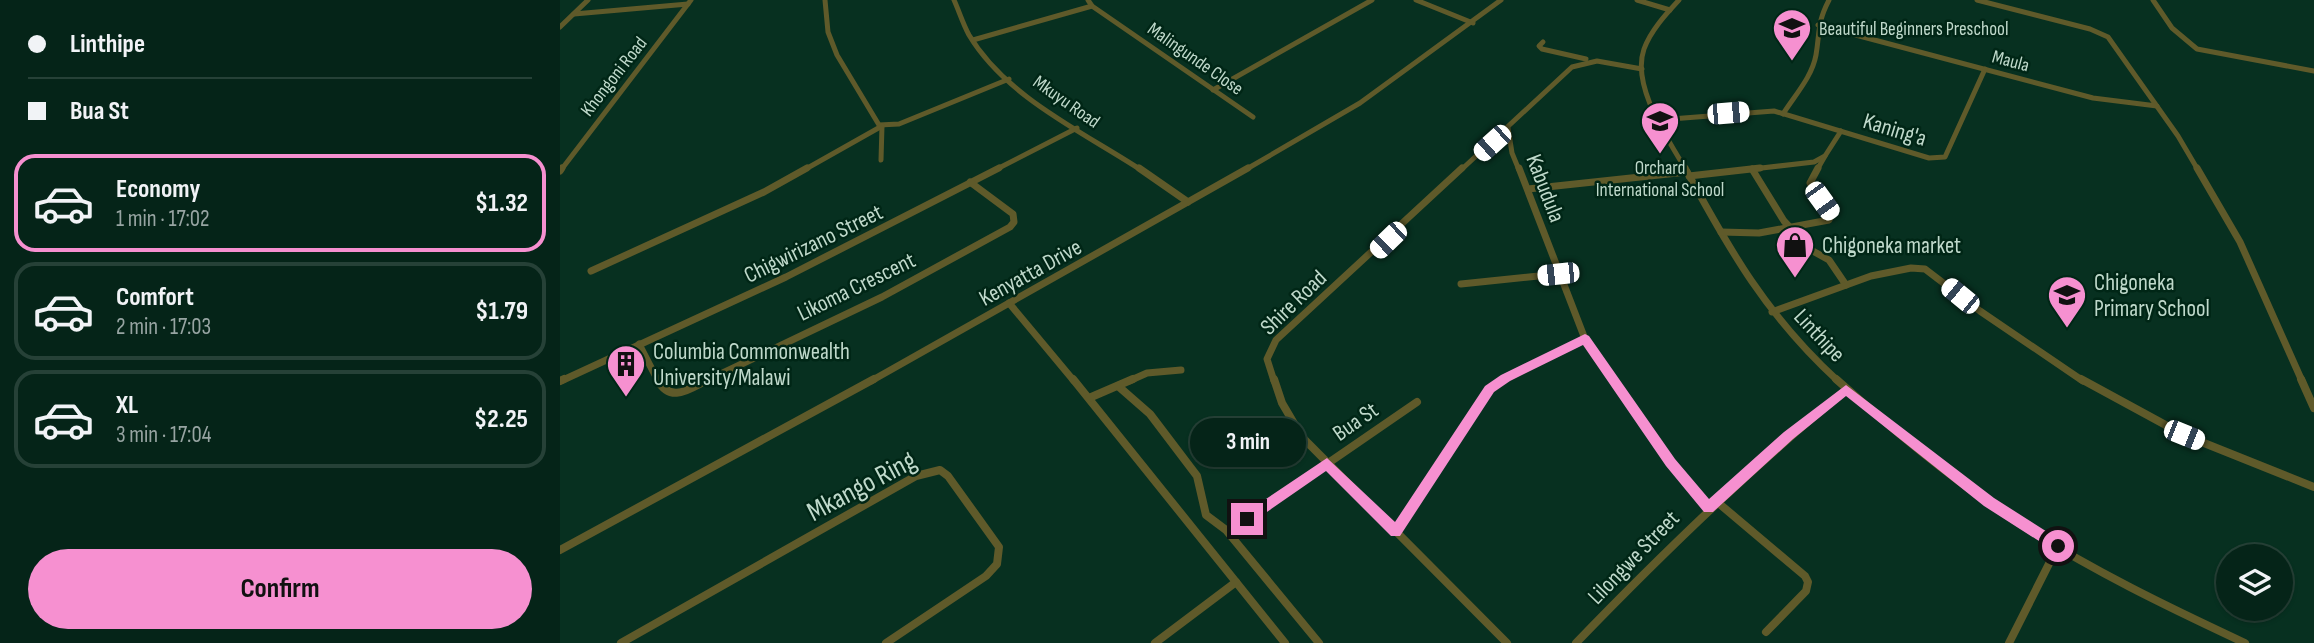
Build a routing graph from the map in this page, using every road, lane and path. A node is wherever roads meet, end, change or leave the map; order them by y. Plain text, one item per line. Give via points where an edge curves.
1 (588, 0) edge
2 (825, 0) edge
3 (954, 0) edge
4 (1372, 0) edge
5 (1416, 0) edge
6 (1502, 0) edge
7 (1636, 0) edge
8 (1679, 0) edge
9 (1829, 0) edge
10 (1977, 0) edge
11 (2153, 0) edge
12 (690, 2) edge
13 (1090, 3) edge
14 (1670, 10) junction
15 (574, 14) junction
16 (1473, 23) junction
17 (1818, 25) junction
18 (560, 27) edge
19 (973, 40) junction
20 (1543, 42) dead end
21 (1593, 61) junction
22 (1642, 69) junction
23 (1985, 69) junction
24 (2314, 71) edge
25 (1009, 79) junction
26 (1213, 90) junction
27 (2157, 106) junction
28 (1783, 114) junction
29 (1253, 117) dead end
30 (1658, 120) junction
31 (882, 126) junction
32 (1077, 128) junction
33 (1508, 128) junction
34 (1841, 131) junction
35 (1825, 156) junction
36 (880, 160) dead end
37 (1752, 169) junction
38 (560, 171) edge
39 (1688, 174) junction
40 (970, 182) junction
41 (1528, 189) junction
42 (1188, 202) junction
43 (1791, 228) junction
44 (1721, 232) junction
45 (591, 271) dead end
46 (1558, 274) junction
47 (1461, 284) dead end
48 (1846, 285) junction
49 (1009, 303) junction
50 (1772, 312) junction
51 (1585, 339) junction
52 (639, 344) junction
53 (1181, 370) dead end
54 (560, 381) edge
55 (1118, 386) junction
56 (1846, 390) junction
57 (1089, 398) junction
58 (1417, 402) dead end
59 (2314, 408) edge
60 (1327, 464) junction
61 (2314, 487) edge
62 (1716, 501) junction
63 (1708, 508) junction
64 (1247, 519) dead end
65 (1396, 532) junction
66 (2058, 546) junction
67 (560, 550) edge
68 (1236, 582) junction
69 (1766, 632) dead end
70 (621, 643) edge
71 (886, 643) edge
72 (1155, 643) edge
73 (1285, 643) edge
74 (1319, 643) edge
75 (1507, 643) edge
76 (1576, 643) edge
77 (2008, 643) edge
78 (2245, 643) edge

1 - 15 street
2 - 31 street via 828,32 837,55
3 - 19 street, Mkuyu Road
4 - 26 street
5 - 16 street
6 - 16 street, Kenyatta Drive
7 - 14 street
8 - 14 street
9 - 17 street
10 - 27 street via 2104,34
11 - 24 street via 2185,41 2197,49
12 - 15 street
12 - 38 street, Khongoni Road
13 - 19 street
13 - 26 street, Malingunde Close
14 - 22 street via 1646,46
15 - 18 street
16 - 42 street, Kenyatta Drive via 1336,119
17 - 23 street, Maula
17 - 28 street via 1815,62
19 - 25 street, Mkuyu Road
20 - 21 street via 1542,49
21 - 22 street
21 - 33 street, Shire Road via 1572,67
22 - 30 street, Linthipe
23 - 27 street, Maula via 2106,101
23 - 34 street, Kaning'a via 1941,159
25 - 31 street via 899,124
25 - 32 street, Mkuyu Road
26 - 29 street, Malingunde Close
27 - 59 street via 2240,242
28 - 30 street, Kaning'a via 1751,111
28 - 34 street, Kaning'a
30 - 39 street, Linthipe
31 - 36 street
31 - 45 street via 764,192
32 - 40 street, Chigwirizano Street
32 - 42 street, Mkuyu Road
33 - 41 street, Kabudula via 1512,153
33 - 60 street, Shire Road via 1271,349 1268,368 1286,411
34 - 35 street
35 - 37 street via 1814,162
35 - 43 street via 1810,183 1831,218
37 - 39 street
37 - 43 street
39 - 41 street
39 - 44 street, Linthipe
40 - 52 street, Chigwirizano Street via 786,277
40 - 52 street, Likoma Crescent via 1013,214 1010,228 882,297 682,392 669,393 662,388
41 - 46 street, Kabudula
42 - 49 street, Kenyatta Drive
43 - 44 street
43 - 48 street via 1811,250 1829,260
44 - 50 street, Linthipe
46 - 47 street
46 - 51 street, Kabudula
48 - 50 street
48 - 61 street via 1892,272 1925,269 2088,384 2184,435
49 - 57 street
49 - 67 street, Kenyatta Drive
50 - 56 street, Linthipe
51 - 63 street, Kabudula via 1676,470
51 - 65 street via 1490,389
52 - 54 street, Chigwirizano Street
53 - 55 street via 1157,370
55 - 57 street
55 - 74 street via 1150,414 1197,476 1206,515 1226,530
56 - 62 street, Lilongwe Street
56 - 66 street, Linthipe via 1989,502
57 - 68 street
58 - 60 street, Bua St
60 - 64 street, Bua St
60 - 65 street, Shire Road
62 - 63 street, Lilongwe Street
62 - 69 street via 1808,582 1806,591
63 - 76 street, Lilongwe Street
65 - 75 street, Shire Road
66 - 77 street
66 - 78 street, Linthipe
68 - 72 street
68 - 73 street
70 - 71 street, Mkango Ring via 916,476 940,470 999,547 999,559 986,576

